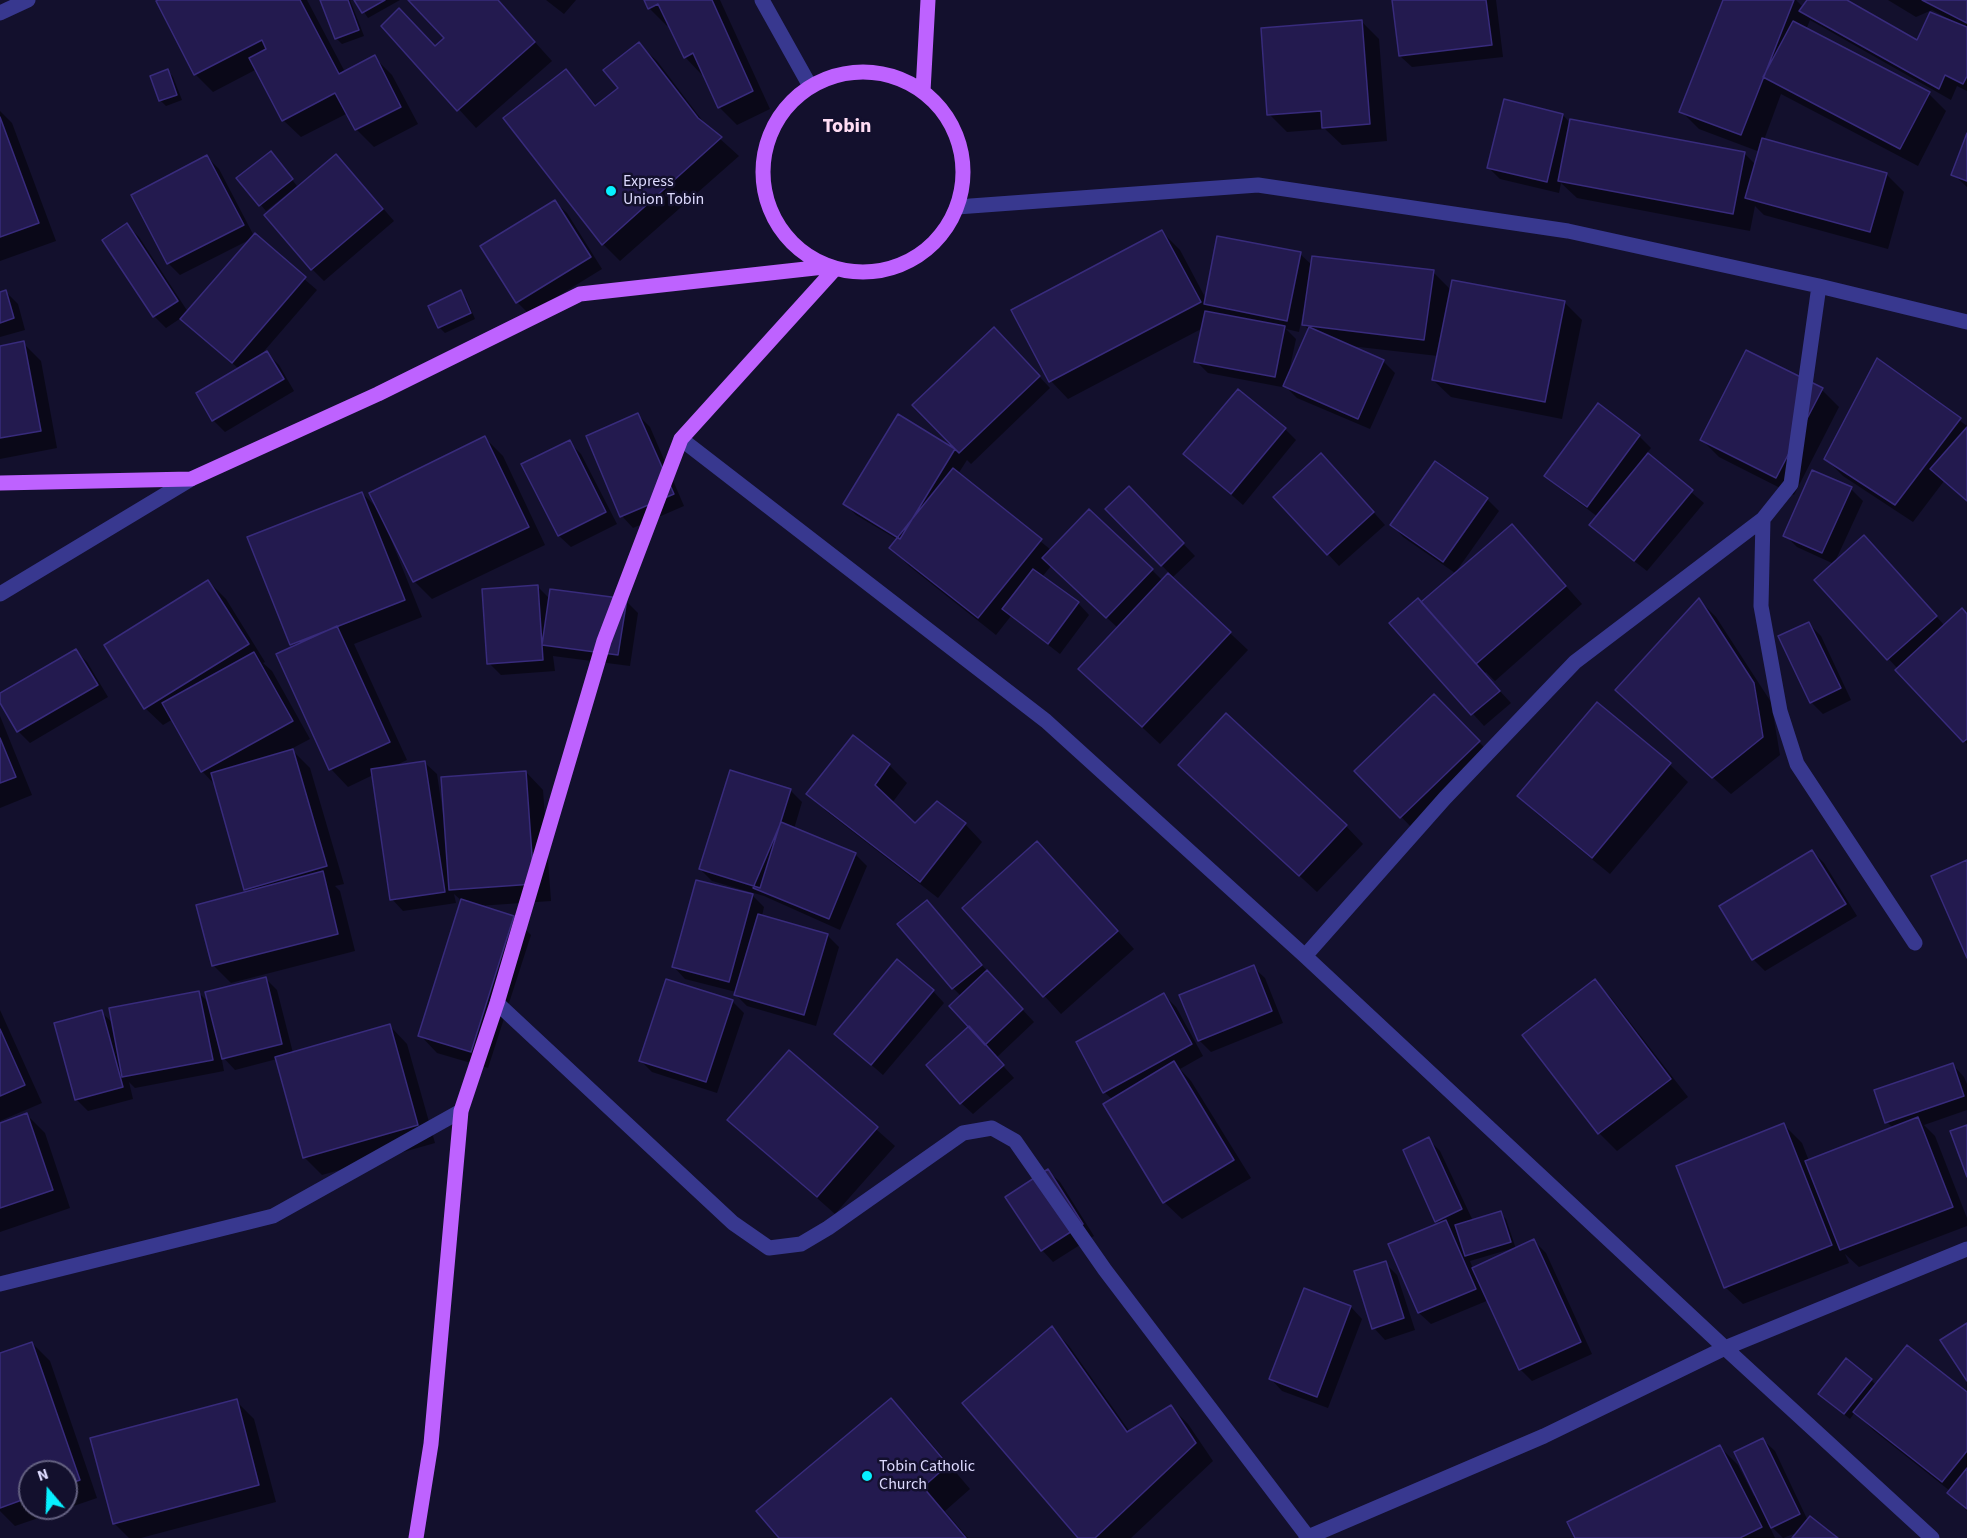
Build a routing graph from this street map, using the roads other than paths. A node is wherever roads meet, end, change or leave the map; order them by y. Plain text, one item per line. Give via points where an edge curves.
1 (28, 0) edge
2 (762, 0) edge
3 (928, 0) edge
4 (0, 13) edge
5 (810, 86) junction
6 (923, 91) junction
7 (957, 207) junction
8 (829, 268) junction
9 (1820, 286) junction
10 (1967, 322) edge
11 (681, 439) junction
12 (191, 478) junction
13 (0, 483) edge
14 (1763, 519) junction
15 (0, 594) edge
16 (1915, 943) dead end
17 (1305, 956) junction
18 (497, 1003) junction
19 (461, 1111) junction
20 (1967, 1249) edge
21 (0, 1284) edge
22 (1725, 1348) junction
23 (416, 1538) edge
24 (1307, 1538) edge
25 (1932, 1538) edge

1 - 4 street
2 - 5 street
3 - 6 main road
5 - 6 main road via 837,74 867,71 896,77
5 - 8 main road via 771,126 760,181 780,233
6 - 7 main road via 945,114 959,143 963,175
7 - 8 main road via 946,229 929,248 908,262 859,273
7 - 9 street via 1258,185 1568,231
8 - 11 main road
8 - 12 main road via 580,294 378,394
9 - 10 street
9 - 14 street via 1791,484
11 - 17 street via 1046,721
11 - 18 main road via 604,641
12 - 13 main road
12 - 15 street
14 - 16 street via 1761,606 1780,711 1797,764
14 - 17 street via 1575,662 1445,798
17 - 22 street
18 - 19 main road
18 - 24 street via 733,1223 769,1248 801,1244 828,1228 963,1133 992,1128 1015,1141 1105,1270
19 - 21 street via 273,1216
19 - 23 main road via 431,1444
20 - 22 street
22 - 24 street via 1544,1436
22 - 25 street

